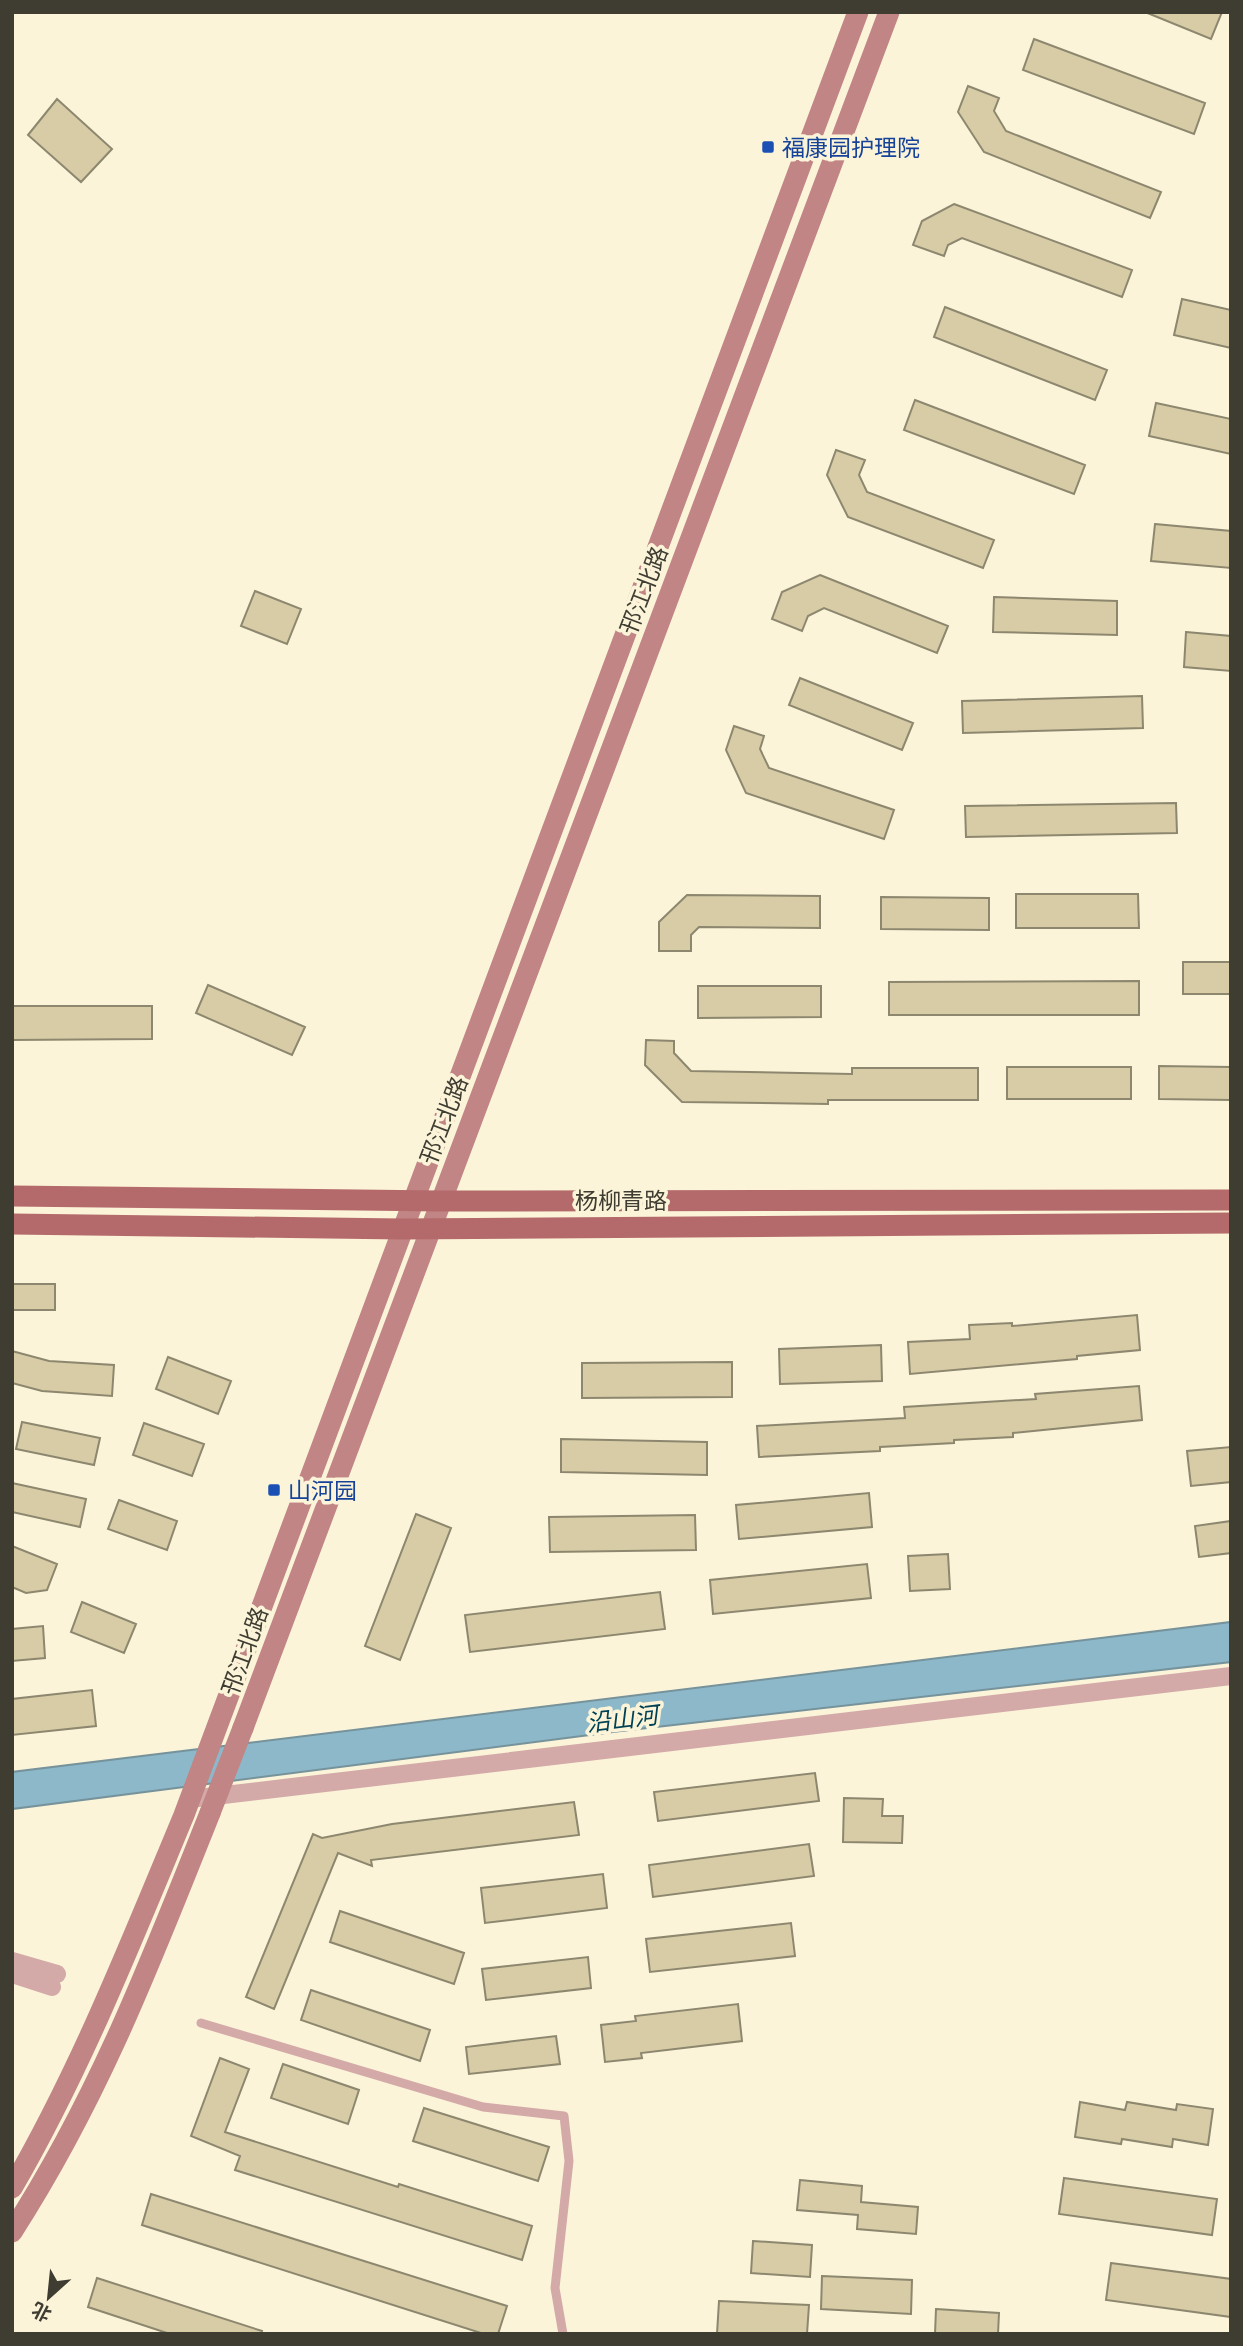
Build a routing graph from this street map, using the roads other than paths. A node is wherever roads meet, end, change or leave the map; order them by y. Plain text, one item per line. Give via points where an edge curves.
1 (858, 12) edge
2 (890, 12) edge
3 (12, 1196) edge
4 (412, 1200) junction
5 (1231, 1200) edge
6 (441, 1201) junction
7 (1231, 1223) edge
8 (12, 1224) edge
9 (430, 1228) junction
10 (402, 1229) junction
11 (1231, 1676) edge
12 (187, 1807) junction
13 (12, 1961) edge
14 (12, 1974) edge
15 (201, 2024) dead end
16 (12, 2188) edge
17 (12, 2232) edge
18 (563, 2334) edge

1 - 4 main road, 邗江北路
2 - 6 main road, 邗江北路
3 - 4 main road, 杨柳青路
4 - 6 main road, 杨柳青路
4 - 10 main road, 邗江北路
5 - 6 main road, 杨柳青路
6 - 9 main road, 邗江北路
7 - 9 main road, 杨柳青路
8 - 10 main road, 杨柳青路
9 - 10 main road, 杨柳青路
9 - 17 main road, 邗江北路, bridge via 243,1728 127,2021 79,2119
10 - 12 main road, 邗江北路
11 - 12 street
12 - 16 main road, 邗江北路 via 102,2010
13 - 14 street via 54,1981
15 - 18 lane via 483,2107 564,2116 569,2161 555,2288

